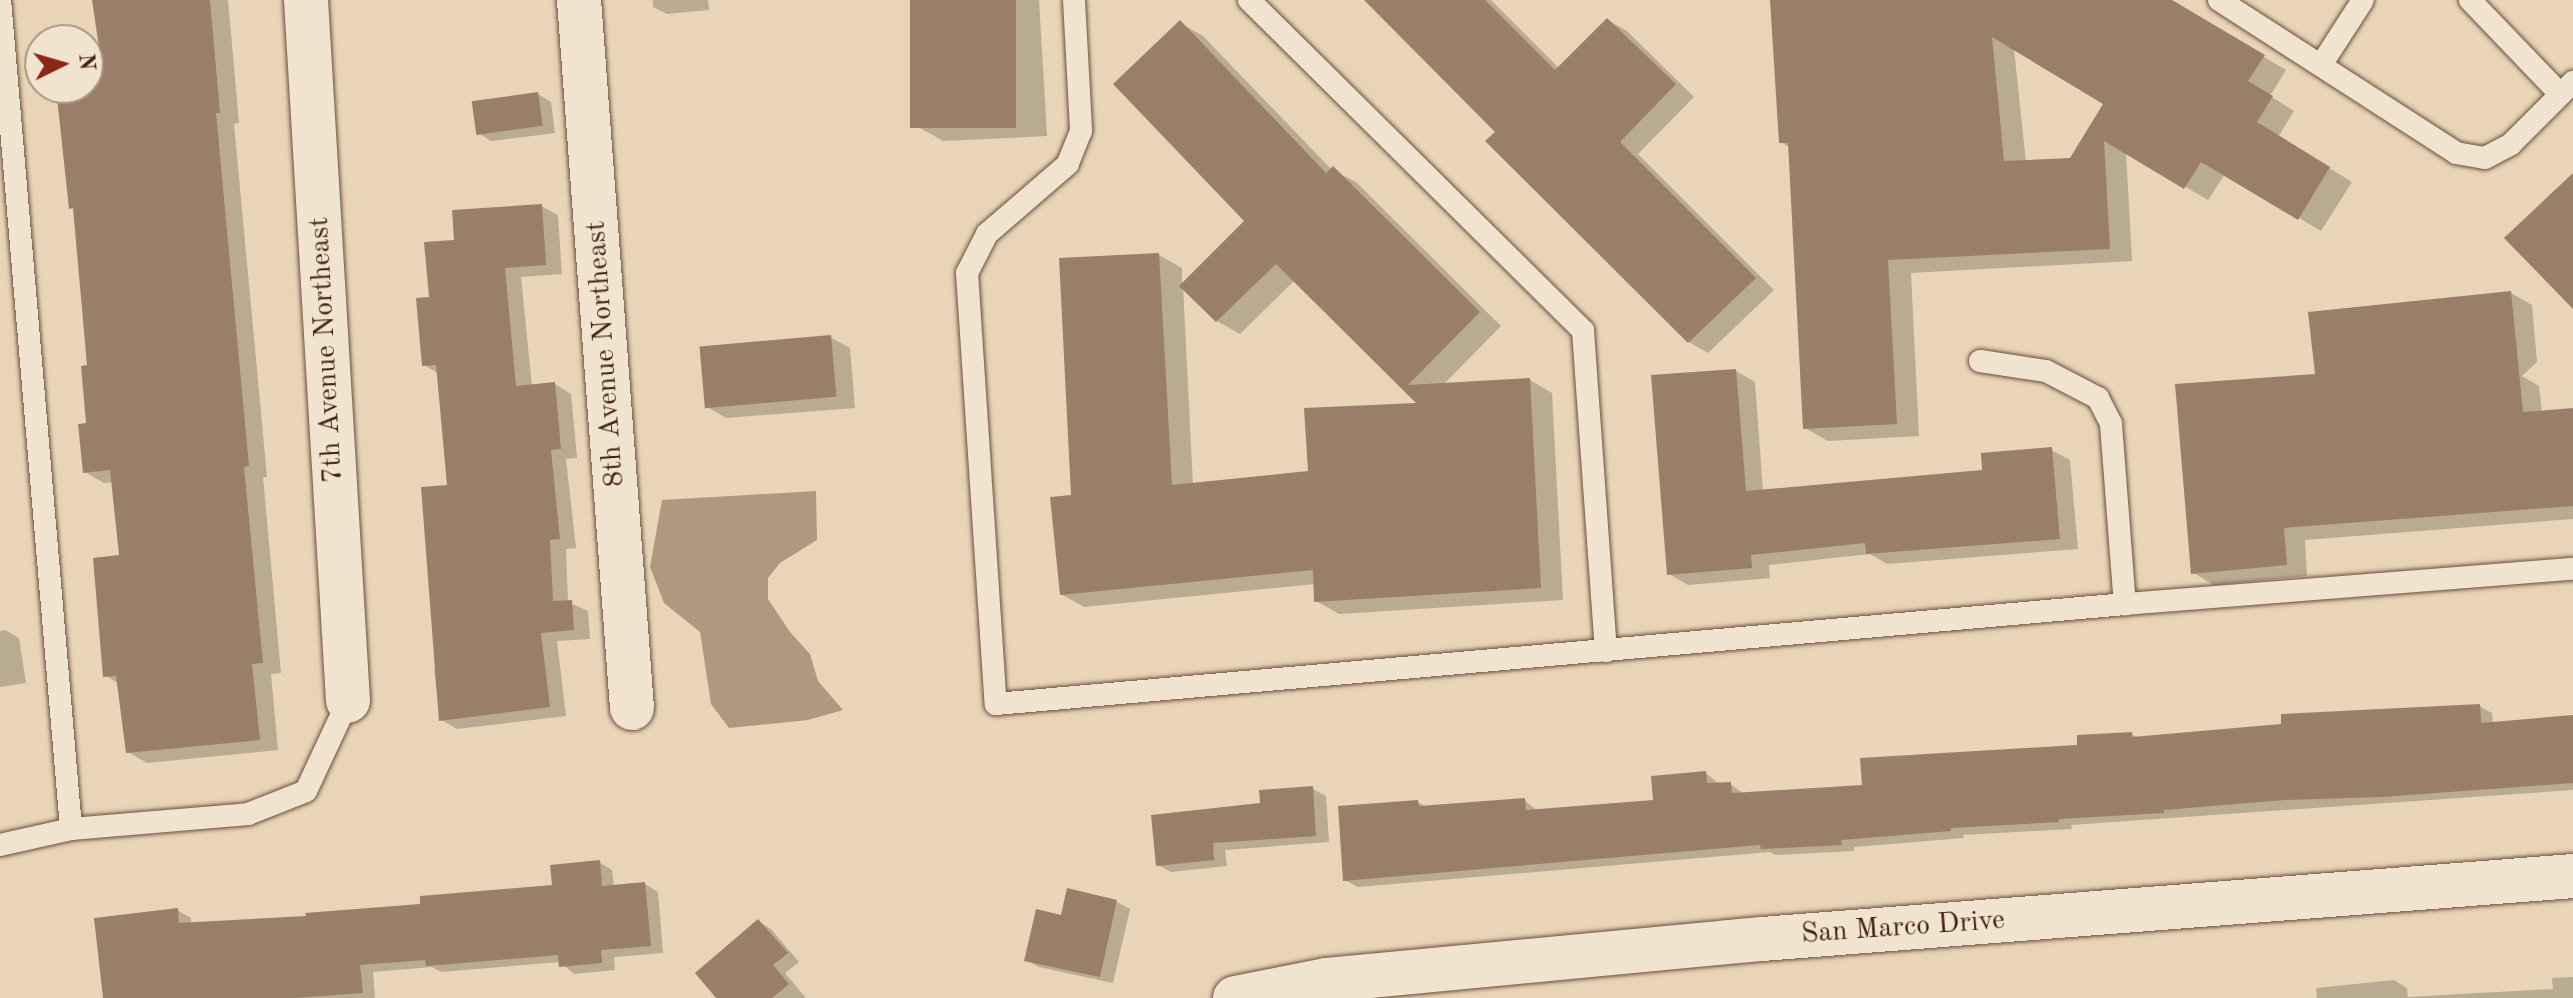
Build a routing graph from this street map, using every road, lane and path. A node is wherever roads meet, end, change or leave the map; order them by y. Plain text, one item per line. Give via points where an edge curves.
1 (0, 0) edge
2 (306, 0) edge
3 (579, 0) edge
4 (1074, 0) edge
5 (1249, 0) edge
6 (2219, 0) edge
7 (2363, 0) edge
8 (2470, 0) edge
9 (2321, 65) junction
10 (2567, 88) edge
11 (1980, 361) dead end
12 (2573, 569) edge
13 (2125, 604) junction
14 (1606, 651) junction
15 (348, 701) joint
16 (632, 708) dead end
17 (71, 829) junction
18 (0, 845) edge
19 (2573, 876) edge
20 (1235, 998) edge

1 - 17 lane
2 - 15 street, 7th Avenue Northeast
3 - 16 street, 8th Avenue Northeast
4 - 14 lane via 1081,131 1068,164 987,234 967,273 996,704
5 - 14 lane via 1583,331
6 - 9 lane
7 - 9 lane
8 - 10 lane
9 - 10 lane via 2456,153 2485,158 2511,144
11 - 13 lane via 2046,371 2098,398 2111,424
12 - 13 lane
13 - 14 lane
15 - 17 lane via 306,791 248,814
17 - 18 lane
19 - 20 street, San Marco Drive via 1762,939 1327,980

